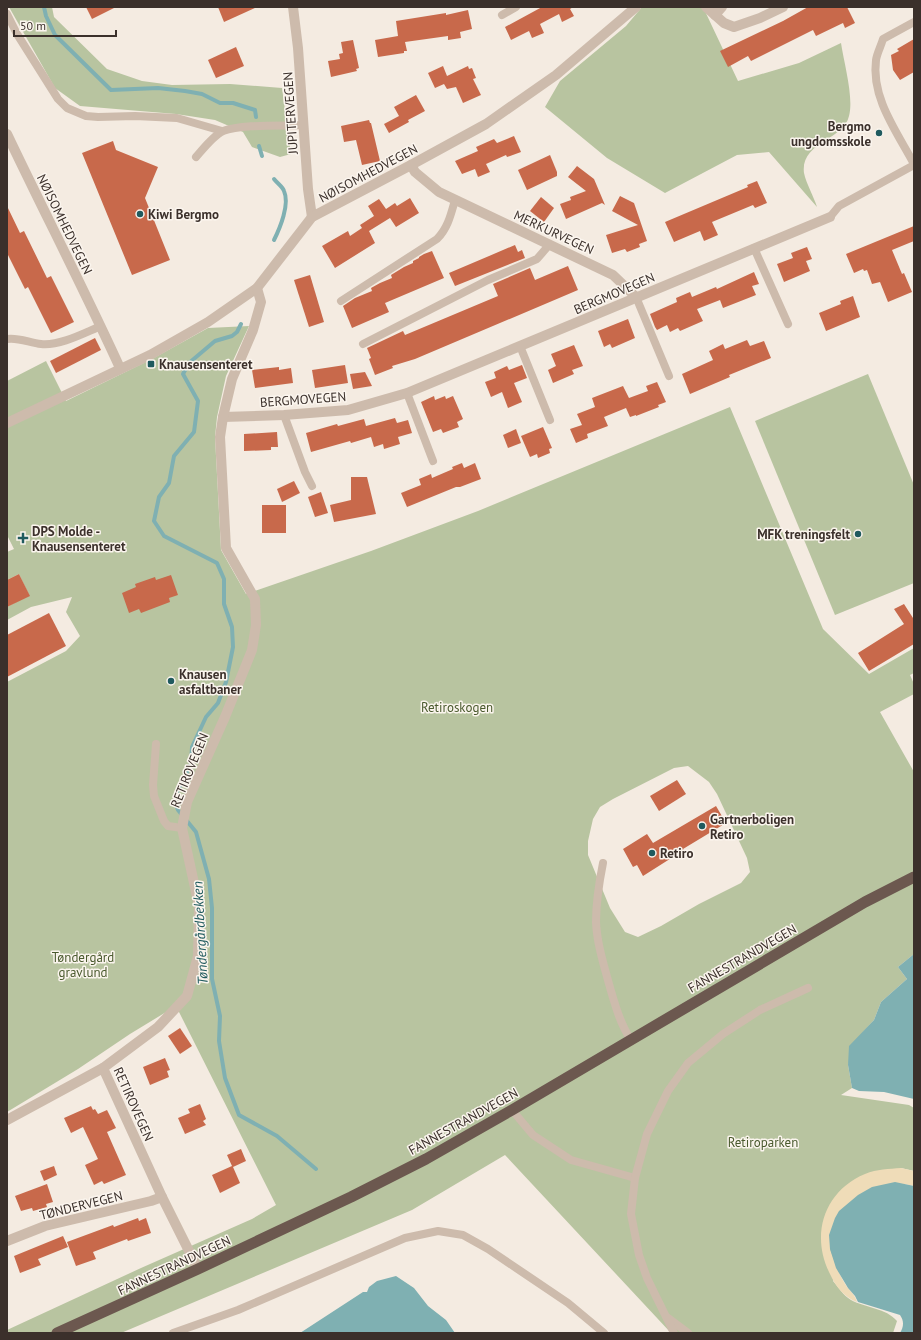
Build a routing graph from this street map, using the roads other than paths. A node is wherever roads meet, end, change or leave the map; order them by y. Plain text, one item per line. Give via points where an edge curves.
1 (293, 7) edge
2 (516, 7) edge
3 (636, 7) edge
4 (706, 7) edge
5 (722, 7) edge
6 (783, 7) edge
7 (7, 14) edge
8 (502, 15) dead end
9 (715, 16) junction
10 (914, 22) edge
11 (304, 125) junction
12 (222, 131) junction
13 (7, 134) edge
14 (196, 157) dead end
15 (411, 165) junction
16 (914, 165) edge
17 (455, 200) junction
18 (312, 217) junction
19 (830, 217) joint
20 (549, 244) junction
21 (754, 248) junction
22 (257, 288) junction
23 (636, 297) junction
24 (341, 301) dead end
25 (788, 324) dead end
26 (101, 326) junction
27 (7, 339) edge
28 (363, 344) dead end
29 (520, 346) junction
30 (120, 368) junction
31 (669, 376) dead end
32 (407, 393) junction
33 (284, 415) junction
34 (223, 417) junction
35 (550, 420) dead end
36 (7, 423) edge
37 (433, 461) dead end
38 (312, 486) dead end
39 (156, 744) dead end
40 (182, 828) junction
41 (603, 863) dead end
42 (914, 869) edge
43 (914, 877) edge
44 (866, 902) junction
45 (808, 988) dead end
46 (630, 1040) junction
47 (103, 1068) junction
48 (512, 1110) junction
49 (7, 1120) edge
50 (635, 1178) junction
51 (162, 1196) junction
52 (7, 1241) edge
53 (198, 1269) junction
54 (665, 1317) junction
55 (56, 1333) edge
56 (173, 1333) edge
57 (604, 1333) edge
58 (674, 1333) edge
59 (688, 1333) edge

1 - 11 street, JUPITERVEGEN
2 - 8 lane
3 - 15 street, NØISOMHEDVEGEN via 556,75 486,124
4 - 9 street
5 - 9 street
6 - 9 street via 734,27
7 - 12 lane via 58,100 67,108 86,116 177,118
10 - 16 lane via 883,40 876,59 876,81 885,112
11 - 12 lane via 241,127
11 - 18 street, JUPITERVEGEN
12 - 14 lane
13 - 26 street, NØISOMHEDVEGEN
15 - 17 street, MERKURVEGEN via 439,192
15 - 18 street, NØISOMHEDVEGEN
16 - 19 lane via 839,206
17 - 20 street, MERKURVEGEN
17 - 24 lane via 443,234
18 - 22 street, NØISOMHEDVEGEN
19 - 21 street, BERGMOVEGEN
20 - 23 street, MERKURVEGEN via 612,275
20 - 28 lane via 537,259 488,280
21 - 23 street, BERGMOVEGEN
21 - 25 lane
22 - 30 street, NØISOMHEDVEGEN via 208,322 150,355
22 - 34 street, RETIROVEGEN via 261,302 254,330 232,380
23 - 29 street, BERGMOVEGEN
23 - 31 lane
26 - 27 lane via 49,344
26 - 30 street, NØISOMHEDVEGEN
29 - 32 street, BERGMOVEGEN
29 - 35 lane
30 - 36 street, NØISOMHEDVEGEN
32 - 33 street, BERGMOVEGEN via 348,410
32 - 37 lane
33 - 34 street, BERGMOVEGEN
33 - 38 lane
34 - 40 street, RETIROVEGEN via 220,437 226,548 255,599 256,625 252,650 187,802
39 - 40 lane via 154,796 168,826
40 - 47 street, RETIROVEGEN via 199,906 198,956 187,996 158,1027
41 - 46 lane via 597,899 597,933 618,1015
42 - 44 highway, FANNESTRANDVEGEN
43 - 44 highway, FANNESTRANDVEGEN
44 - 46 highway, FANNESTRANDVEGEN
45 - 50 lane via 760,1010 723,1034 688,1063 668,1091 647,1134
46 - 48 highway, FANNESTRANDVEGEN
47 - 49 street
47 - 51 street, RETIROVEGEN
48 - 50 lane via 533,1135 571,1160
48 - 53 highway, FANNESTRANDVEGEN via 351,1197
50 - 54 lane via 631,1214 638,1255
51 - 52 street, TØNDERVEGEN via 151,1201 45,1226
51 - 53 street, RETIROVEGEN
53 - 55 highway, FANNESTRANDVEGEN
54 - 58 lane
54 - 59 lane
56 - 57 lane via 238,1310 405,1238 438,1231 463,1235 488,1249 568,1303

